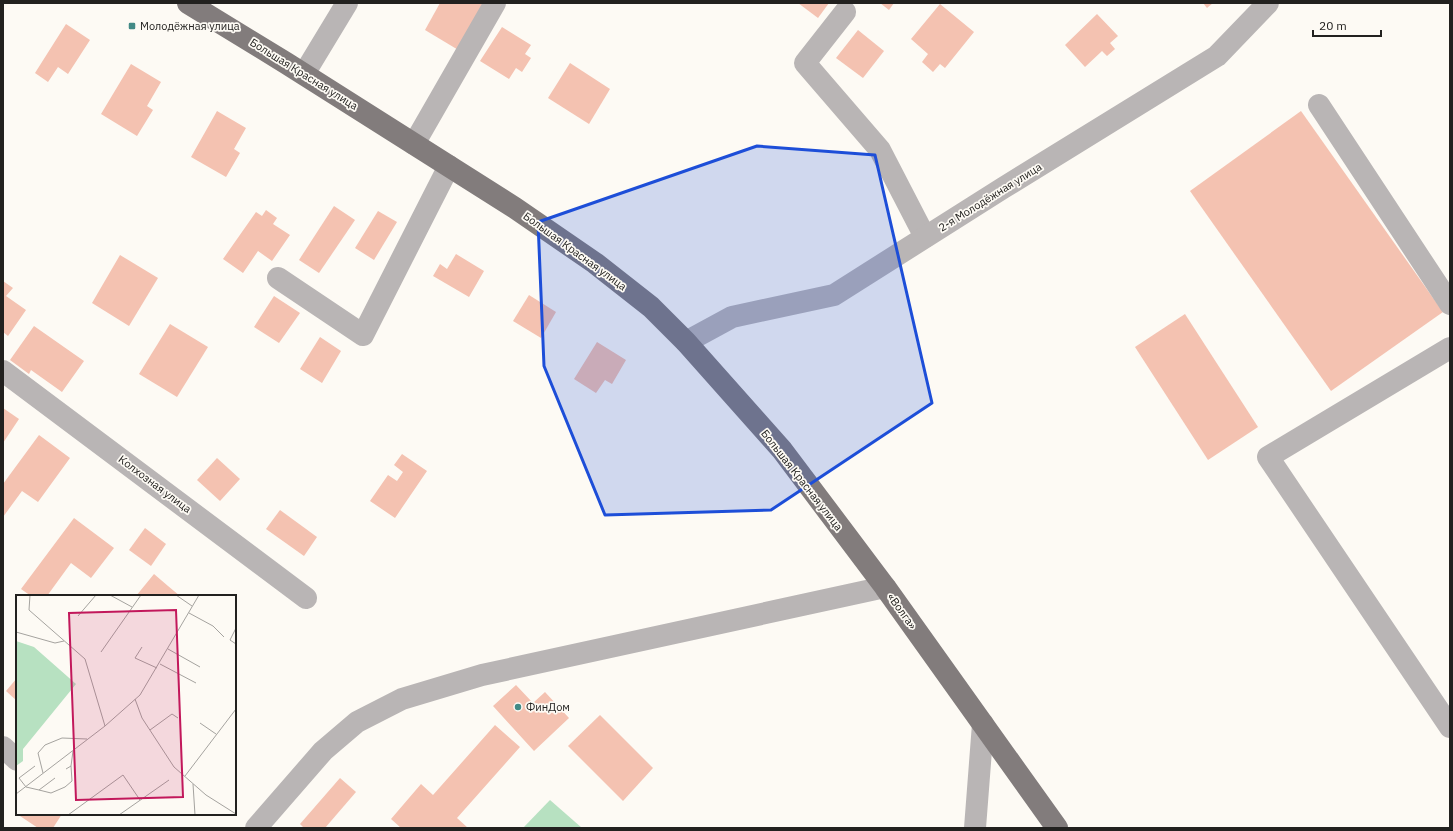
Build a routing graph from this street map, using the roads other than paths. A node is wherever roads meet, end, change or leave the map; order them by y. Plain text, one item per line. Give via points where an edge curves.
1 (188, 3) edge
2 (346, 3) edge
3 (495, 3) edge
4 (1268, 3) edge
5 (845, 12) dead end
6 (304, 74) junction
7 (1319, 105) dead end
8 (414, 144) junction
9 (450, 166) junction
10 (925, 238) junction
11 (278, 278) dead end
12 (1450, 304) edge
13 (686, 342) junction
14 (1450, 348) edge
15 (3, 371) edge
16 (885, 587) junction
17 (306, 598) dead end
18 (983, 724) junction
19 (1450, 727) edge
20 (3, 747) edge
21 (16, 759) edge
22 (256, 828) edge
23 (975, 828) edge
24 (1057, 828) edge

1 - 6 main road, Большая Красная улица
2 - 6 street
3 - 8 street
4 - 10 street, 2-я Молодёжная улица via 1217,56
5 - 10 street via 805,63 880,150
6 - 8 main road, Большая Красная улица
7 - 12 street
8 - 9 main road, Большая Красная улица
9 - 11 street via 363,335
9 - 13 main road, Большая Красная улица via 594,263 651,307
10 - 13 street, 2-я Молодёжная улица via 834,295 732,317
13 - 16 main road, Большая Красная улица via 782,450
14 - 19 street via 1268,458
15 - 17 street, Колхозная улица
16 - 18 main road, «Волга»
16 - 22 street via 482,675 402,699 357,722 322,750
18 - 23 street
18 - 24 main road, «Волга»
20 - 21 street

